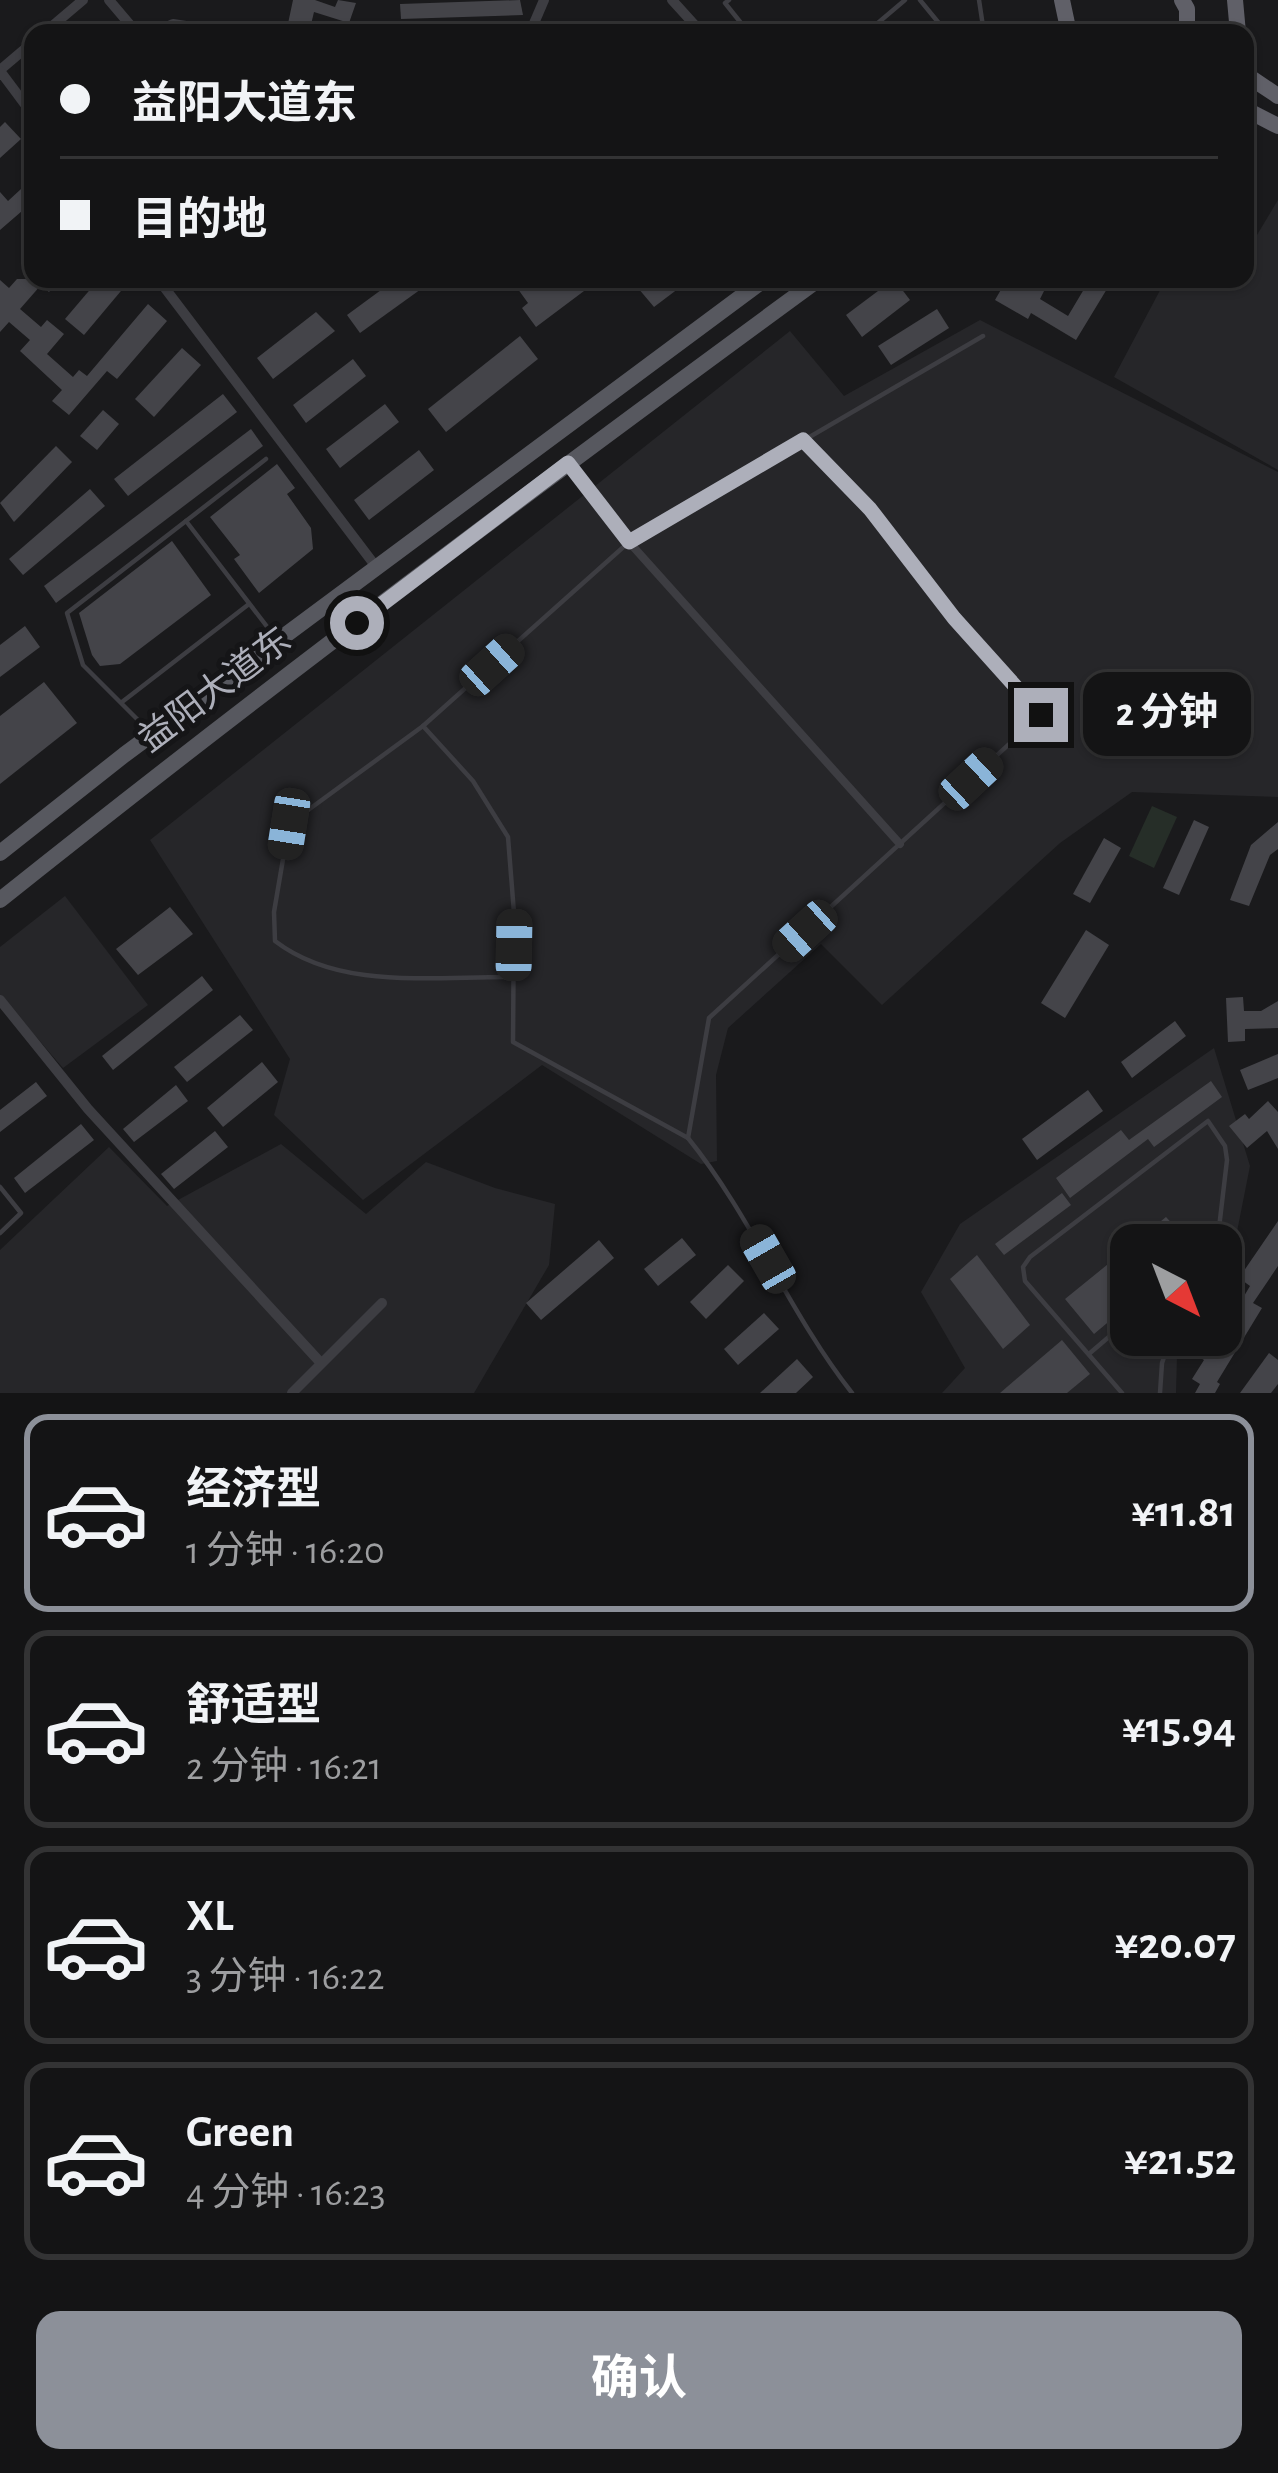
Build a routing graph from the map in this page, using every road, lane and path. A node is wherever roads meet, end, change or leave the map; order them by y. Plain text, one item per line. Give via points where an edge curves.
1 (82, 0) edge
2 (109, 0) edge
3 (672, 0) edge
4 (905, 0) edge
5 (920, 0) edge
6 (54, 24) edge
7 (129, 24) edge
8 (694, 24) edge
9 (877, 24) edge
10 (939, 24) edge
11 (24, 50) edge
12 (0, 71) edge
13 (24, 103) edge
14 (165, 288) edge
15 (753, 288) edge
16 (808, 288) edge
17 (982, 336) dead end
18 (803, 440) junction
19 (266, 459) dead end
20 (568, 463) junction
21 (186, 521) junction
22 (629, 542) junction
23 (377, 568) junction
24 (249, 604) junction
25 (278, 641) junction
26 (122, 702) junction
27 (423, 726) junction
28 (152, 734) junction
29 (900, 844) junction
30 (0, 854) edge
31 (0, 900) edge
32 (513, 977) junction
33 (0, 1000) edge
34 (688, 1138) junction
35 (0, 1187) edge
36 (1219, 1224) edge
37 (0, 1233) edge
38 (382, 1303) dead end
39 (1110, 1336) edge
40 (1089, 1354) junction
41 (1164, 1356) edge
42 (320, 1362) junction
43 (292, 1393) edge
44 (852, 1393) edge
45 (1122, 1393) edge
46 (1160, 1393) edge

1 - 6 street
2 - 7 street
3 - 8 street
4 - 9 lane
5 - 10 lane
11 - 12 street
12 - 13 street
14 - 23 street
15 - 23 main road
16 - 20 main road, 益阳大道东
17 - 18 lane
18 - 22 lane
18 - 29 lane via 1041,715
19 - 21 lane
20 - 22 lane
20 - 31 main road, 益阳大道东
21 - 24 lane
21 - 26 lane via 67,613 83,665
22 - 27 lane
22 - 29 street
23 - 25 main road
24 - 25 lane
24 - 26 lane
25 - 28 main road
26 - 28 lane
27 - 32 lane via 473,781 508,837
27 - 32 lane via 289,824 275,941 301,961 348,974
28 - 30 main road
29 - 34 lane via 709,1018
32 - 34 lane via 513,1042
33 - 42 street via 101,1125
34 - 44 lane
35 - 37 lane via 21,1214
36 - 40 lane via 1226,1146 1208,1121 1030,1257 1025,1281
38 - 42 street
39 - 40 lane
40 - 45 lane
41 - 46 lane
42 - 43 street

